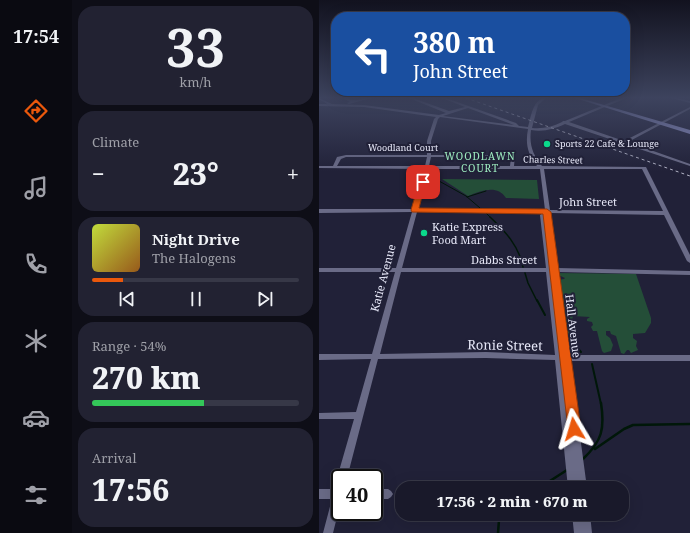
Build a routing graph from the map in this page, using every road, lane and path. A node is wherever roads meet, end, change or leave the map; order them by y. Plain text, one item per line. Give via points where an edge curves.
1 (435, 123) edge
2 (498, 123) edge
3 (510, 123) edge
4 (531, 123) edge
5 (562, 123) edge
6 (566, 123) edge
7 (661, 123) joint
8 (516, 125) junction
9 (690, 132) edge
10 (624, 143) junction
11 (429, 156) junction
12 (690, 165) edge
13 (319, 167) edge
14 (334, 167) junction
15 (427, 167) junction
16 (512, 167) junction
17 (540, 168) junction
18 (415, 210) junction
19 (319, 211) edge
20 (545, 211) junction
21 (666, 212) junction
22 (690, 261) edge
23 (319, 270) edge
24 (398, 270) junction
25 (552, 270) junction
26 (690, 273) edge
27 (375, 356) junction
28 (319, 357) edge
29 (562, 358) junction
30 (690, 358) edge
31 (359, 415) junction
32 (319, 416) edge
33 (344, 469) edge
34 (572, 481) edge
35 (580, 481) edge
36 (331, 492) edge
37 (319, 494) edge
38 (383, 494) edge
39 (388, 494) dead end
40 (331, 521) edge
41 (578, 521) edge
42 (586, 521) edge
43 (328, 533) edge
44 (579, 533) edge
45 (587, 533) edge

1 - 11 street, Katie Avenue via 429,140
2 - 8 street
3 - 8 street
4 - 17 street, Hall Avenue via 528,144
5 - 8 street via 547,130 527,129
6 - 10 street
7 - 9 main road
7 - 10 street
10 - 12 street
11 - 14 street, Woodland Court via 346,156 339,158
11 - 15 street, Katie Avenue
11 - 16 street, Woodland Court via 513,156
13 - 14 street, Charles Street
14 - 15 street, Charles Street
15 - 16 street, Charles Street
15 - 18 street, Katie Avenue
16 - 17 street, Charles Street
17 - 20 street, Hall Avenue
17 - 21 street, Charles Street via 644,168
18 - 19 street, John Street
18 - 20 street, John Street
18 - 24 street, Katie Avenue
20 - 21 street, John Street
20 - 25 street, Hall Avenue
21 - 22 street
23 - 24 street, Dabbs Street
24 - 25 street, Dabbs Street
24 - 27 street, Katie Avenue
25 - 26 street, Dabbs Street
25 - 29 street, Hall Avenue
27 - 28 street, Ronie Street
27 - 29 street, Ronie Street via 486,355
27 - 31 street, Katie Avenue
29 - 30 street, Ronie Street
29 - 34 street, Hall Avenue
29 - 35 street, Hall Avenue
31 - 32 street
31 - 33 street, Katie Avenue
36 - 37 street
38 - 39 street
40 - 43 street
41 - 44 street
42 - 45 street

